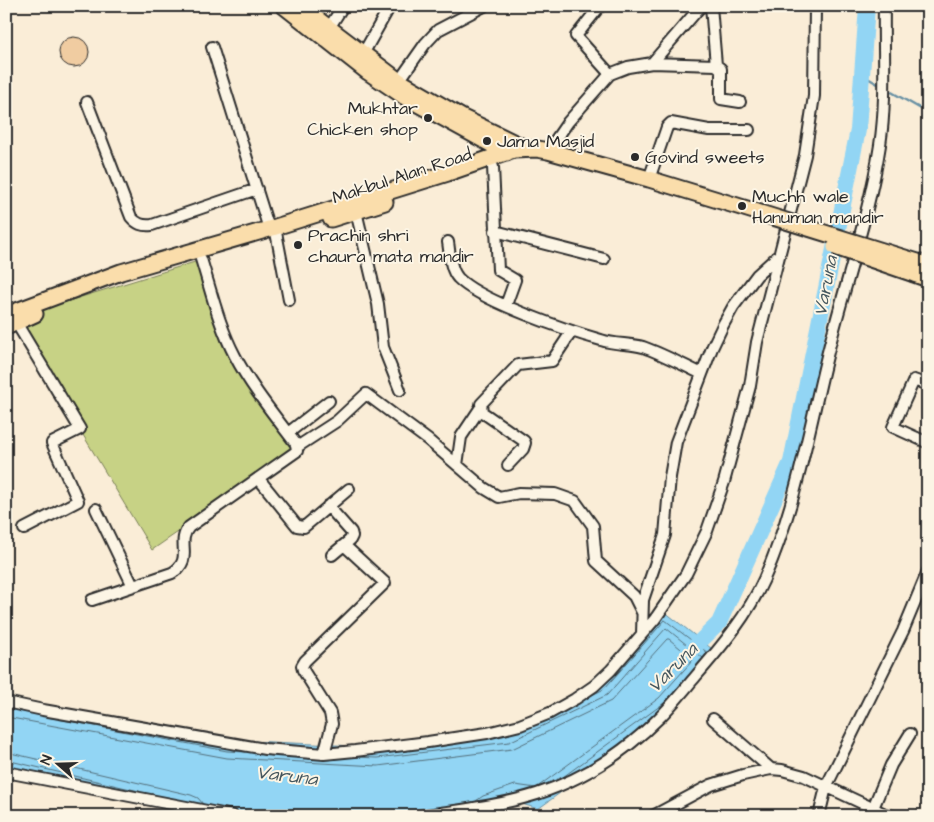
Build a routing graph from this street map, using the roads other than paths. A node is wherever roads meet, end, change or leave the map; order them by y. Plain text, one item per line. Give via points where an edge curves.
1 (284, 6) edge
2 (300, 6) edge
3 (343, 6) edge
4 (390, 6) edge
5 (484, 6) edge
6 (600, 6) edge
7 (701, 6) edge
8 (711, 6) edge
9 (815, 6) edge
10 (884, 6) edge
11 (329, 28) junction
12 (212, 47) dead end
13 (363, 54) junction
14 (652, 64) junction
15 (716, 65) junction
16 (610, 74) junction
17 (399, 81) junction
18 (88, 102) dead end
19 (740, 102) dead end
20 (749, 130) dead end
21 (527, 149) junction
22 (548, 151) junction
23 (507, 153) junction
24 (493, 167) junction
25 (649, 179) junction
26 (256, 190) junction
27 (355, 207) junction
28 (755, 216) junction
29 (274, 230) junction
30 (496, 231) junction
31 (448, 242) dead end
32 (779, 255) junction
33 (200, 259) junction
34 (604, 259) dead end
35 (162, 265) junction
36 (923, 270) edge
37 (289, 300) dead end
38 (506, 306) junction
39 (10, 320) edge
40 (572, 331) junction
41 (702, 374) junction
42 (928, 385) edge
43 (400, 390) dead end
44 (329, 400) dead end
45 (481, 407) junction
46 (288, 433) junction
47 (928, 438) edge
48 (297, 447) junction
49 (457, 465) junction
50 (508, 465) dead end
51 (259, 479) junction
52 (349, 489) dead end
53 (328, 506) junction
54 (96, 509) dead end
55 (24, 529) dead end
56 (344, 545) junction
57 (332, 555) dead end
58 (928, 571) edge
59 (133, 586) junction
60 (92, 600) dead end
61 (642, 612) junction
62 (642, 634) junction
63 (6, 702) edge
64 (713, 719) dead end
65 (910, 734) dead end
66 (324, 754) junction
67 (771, 770) junction
68 (6, 772) edge
69 (826, 787) junction
70 (873, 808) junction
71 (233, 816) edge
72 (420, 816) edge
73 (653, 816) edge
74 (818, 816) edge
75 (893, 816) edge

1 - 23 highway via 405,97
2 - 11 highway
3 - 11 street
4 - 13 street
5 - 17 street via 438,30
6 - 16 street via 576,36
7 - 14 street
8 - 15 street
9 - 32 street via 814,96 810,126
10 - 72 street via 884,111 871,195 838,309 782,533 764,580 744,616 660,718 607,761 538,794
11 - 13 highway
12 - 26 street
13 - 17 highway
14 - 15 street
14 - 16 street via 628,67
15 - 19 street via 721,69 721,99
16 - 22 street via 568,122
17 - 21 highway via 463,118
18 - 26 street via 135,222 152,225
20 - 25 street via 709,130 671,123
21 - 22 highway, Makbul Alan Road
21 - 23 highway, Makbul Alan Road
22 - 25 highway, Makbul Alan Road
23 - 27 highway, Makbul Alan Road
24 - 27 highway, Makbul Alan Road
24 - 28 highway, Makbul Alan Road via 518,159 540,159
24 - 30 street
25 - 28 highway, Makbul Alan Road
26 - 29 street
27 - 29 highway, Makbul Alan Road
27 - 43 street via 378,304 383,347
28 - 36 highway, bridge
29 - 33 highway, Makbul Alan Road
29 - 35 highway, Makbul Alan Road
29 - 37 street
30 - 34 street
30 - 38 street via 498,270 515,280
31 - 38 street via 457,277 472,289
32 - 41 street via 757,275 734,307
32 - 62 street via 757,342 750,386 708,531 686,574
33 - 35 highway, Makbul Alan Road
33 - 46 street via 235,357
35 - 39 highway, Makbul Alan Road via 121,272
38 - 40 street
39 - 55 street via 80,429 52,443 78,501
40 - 41 street via 602,341 642,347
40 - 45 street via 552,361 518,365
41 - 61 street via 672,458 665,536 646,588
42 - 47 street via 914,380 893,427 926,442
44 - 46 street
45 - 49 street via 461,437
45 - 50 street via 485,414 525,443
46 - 48 street
48 - 49 street via 337,421 366,394
48 - 51 street via 295,453
49 - 61 street via 499,498 519,493 555,494 575,501 593,526 596,560 634,596
51 - 53 street via 299,527 304,527
51 - 59 street via 186,531 185,556 179,569
52 - 53 street
53 - 56 street via 352,534
54 - 59 street
56 - 57 street
56 - 66 street via 385,583 302,666 330,712 331,731
58 - 69 street via 903,631
59 - 60 street
61 - 62 street
62 - 66 street via 594,686 575,699 520,725 428,742
63 - 66 street via 265,749
64 - 67 street
65 - 70 street via 891,765
67 - 69 street via 792,772
67 - 73 street via 711,786
68 - 71 street
69 - 70 street
69 - 74 street
70 - 75 street

